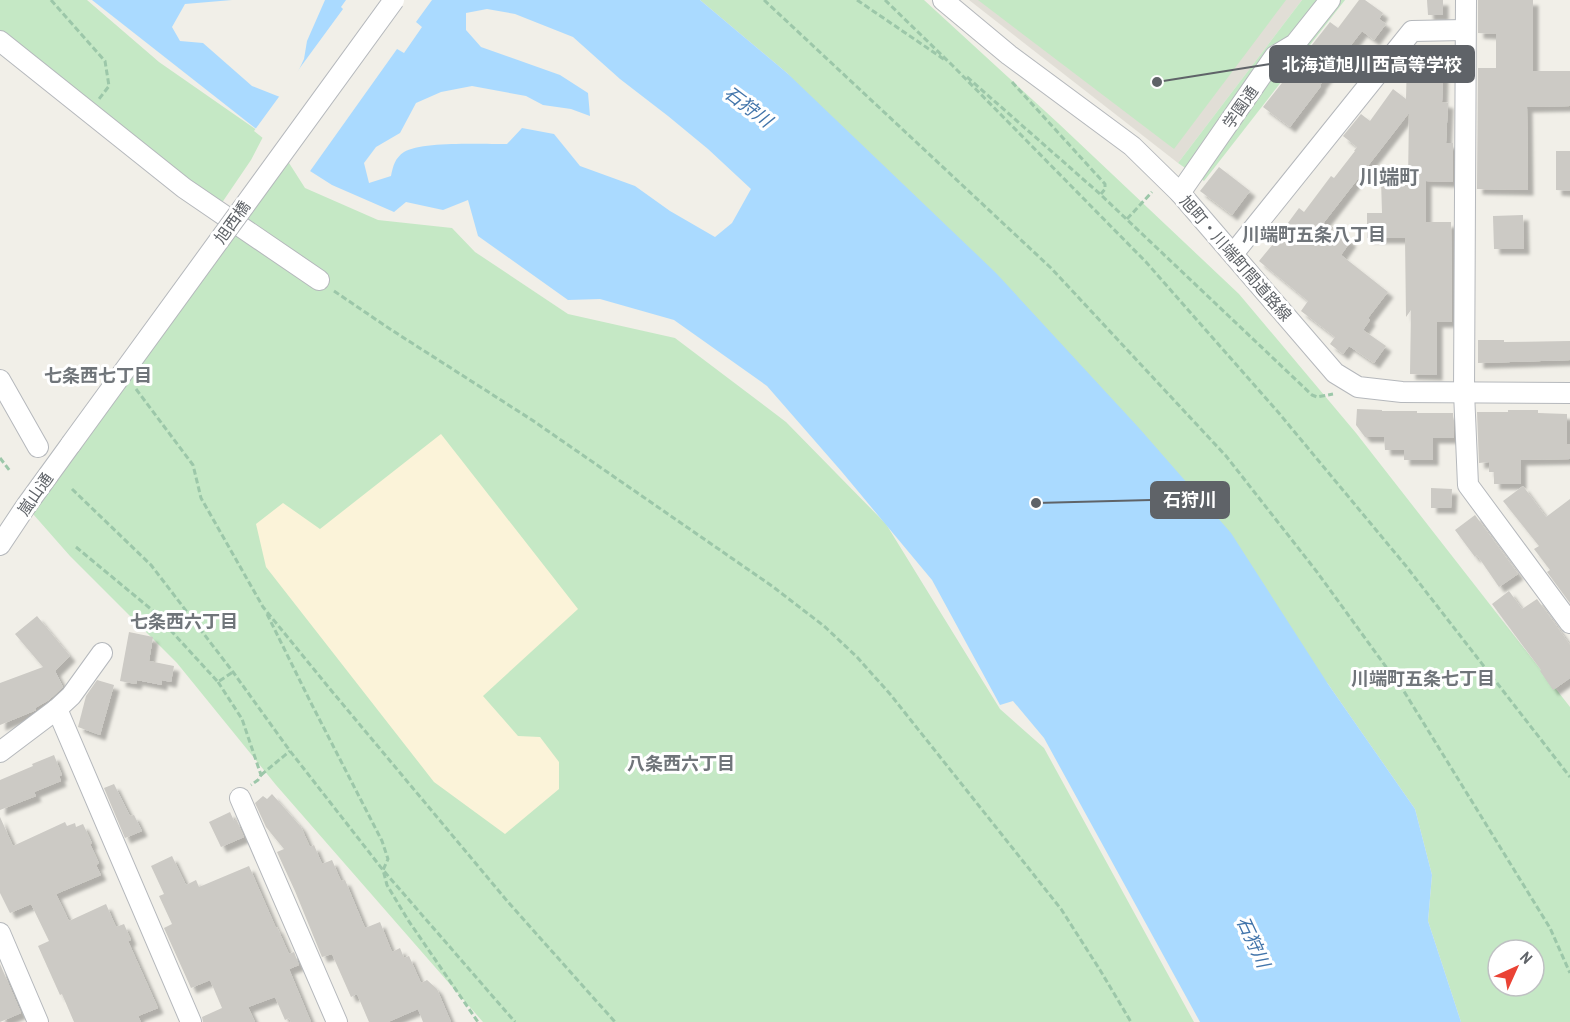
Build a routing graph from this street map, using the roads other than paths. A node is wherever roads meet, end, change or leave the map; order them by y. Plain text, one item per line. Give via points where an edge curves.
1 (394, 0) edge
2 (943, 0) edge
3 (1330, 0) edge
4 (1466, 0) edge
5 (1465, 30) junction
6 (0, 41) edge
7 (1179, 193) junction
8 (1233, 254) junction
9 (319, 280) road end
10 (0, 380) edge
11 (1464, 392) junction
12 (1570, 393) edge
13 (71, 444) joint
14 (38, 447) dead end
15 (0, 545) edge
16 (1570, 623) edge
17 (102, 653) dead end
18 (57, 708) junction
19 (0, 752) edge
20 (240, 798) road end
21 (0, 933) edge
22 (38, 1022) edge
23 (191, 1022) edge
24 (337, 1022) edge

1 - 13 street, 旭西橋, bridge
2 - 7 street, 旭町・川端町間道路線 via 1009,56 1132,146
3 - 7 street, 学園通 via 1295,44 1275,56
4 - 5 street
5 - 8 street via 1412,31
5 - 11 street
6 - 9 street via 184,188
7 - 8 street, 旭町・川端町間道路線
8 - 11 street, 旭町・川端町間道路線 via 1335,373 1358,387
10 - 14 street
11 - 12 street, 旭町・川端町間道路線
11 - 16 street via 1468,485
13 - 15 street, 嵐山通
17 - 18 street via 71,696
18 - 19 street
18 - 23 street
20 - 24 street
21 - 22 street

